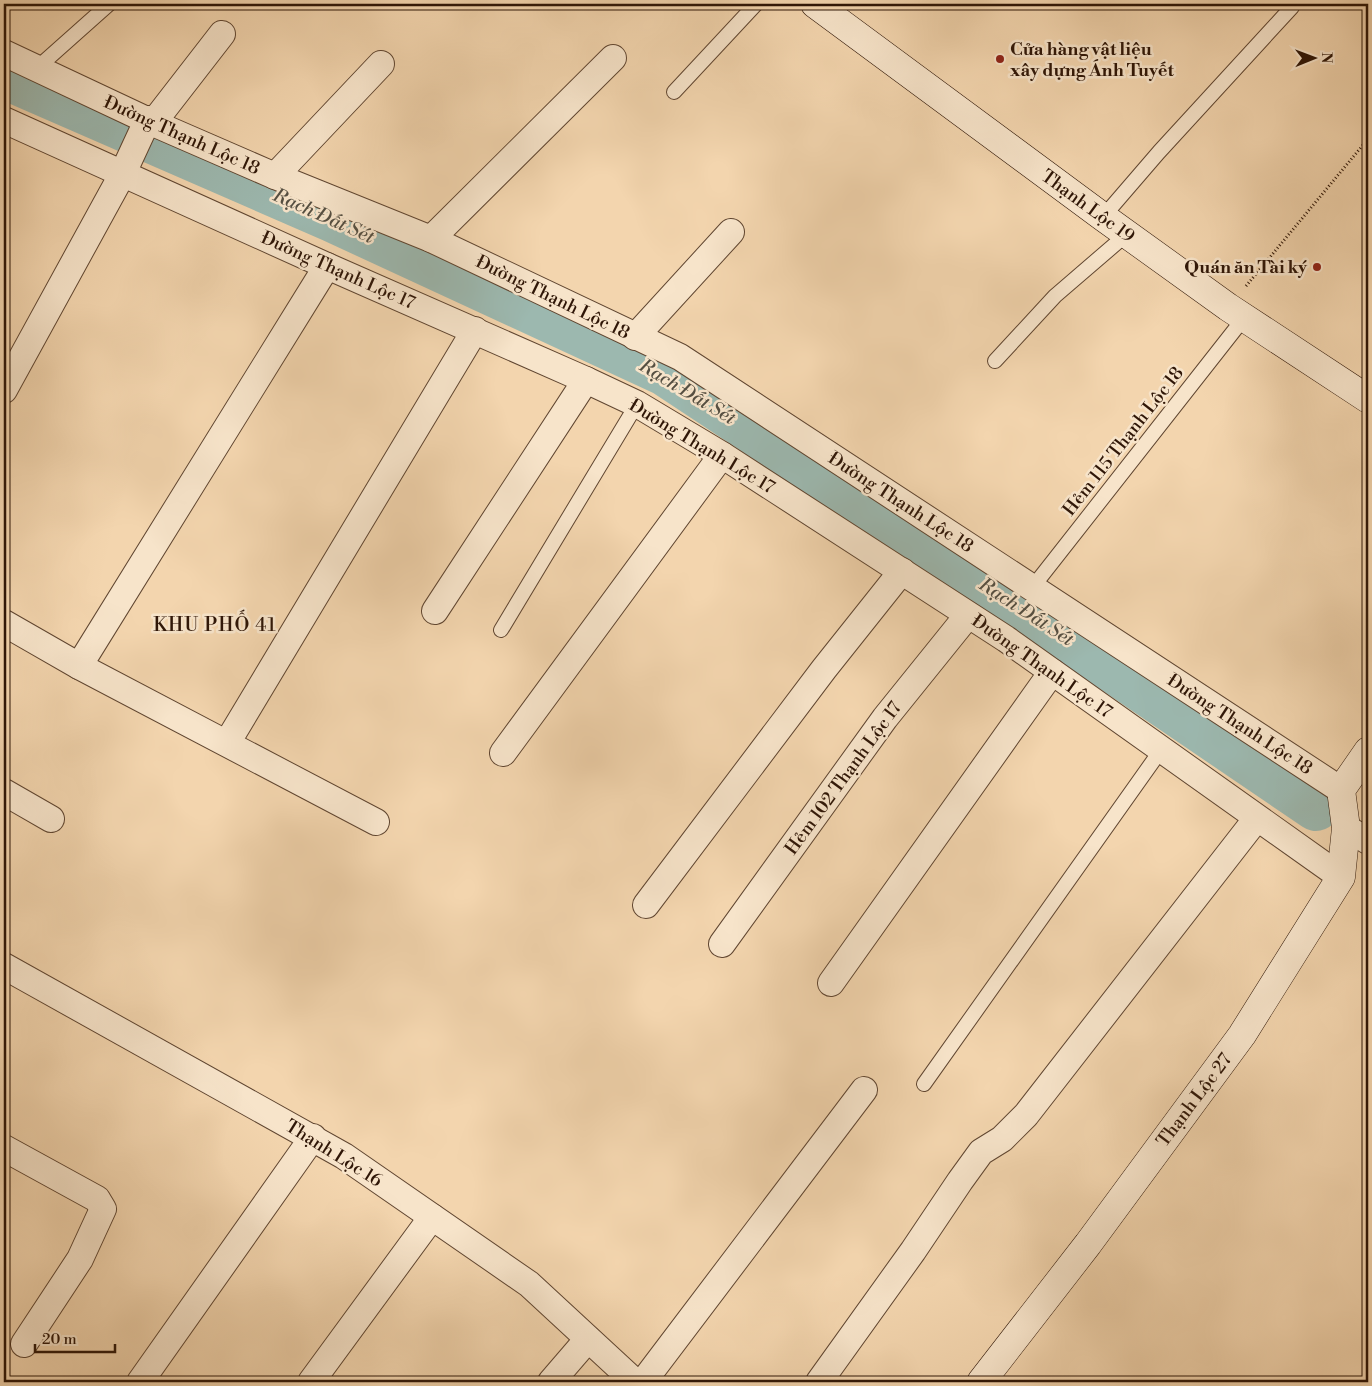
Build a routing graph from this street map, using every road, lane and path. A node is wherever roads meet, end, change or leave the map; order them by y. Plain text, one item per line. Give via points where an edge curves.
1 (109, 4) edge
2 (756, 4) edge
3 (815, 4) edge
4 (1292, 7) dead end
5 (222, 34) dead end
6 (4, 53) edge
7 (613, 58) dead end
8 (381, 64) dead end
9 (36, 69) junction
10 (674, 92) dead end
11 (4, 120) edge
12 (149, 122) junction
13 (1368, 139) edge
14 (125, 168) junction
15 (275, 176) junction
16 (1103, 217) junction
17 (731, 232) dead end
18 (1127, 234) junction
19 (431, 239) junction
20 (327, 266) junction
21 (1236, 312) junction
22 (475, 330) junction
23 (635, 337) junction
24 (995, 361) dead end
25 (8, 373) edge
26 (586, 380) junction
27 (1368, 399) edge
28 (637, 404) junction
29 (722, 455) junction
30 (902, 571) junction
31 (1032, 588) junction
32 (435, 611) dead end
33 (968, 615) junction
34 (4, 623) edge
35 (501, 630) dead end
36 (79, 666) junction
37 (1052, 672) junction
38 (227, 743) junction
39 (1161, 750) junction
40 (1368, 750) edge
41 (503, 753) dead end
42 (1341, 790) junction
43 (4, 792) edge
44 (1257, 818) junction
45 (51, 819) dead end
46 (376, 822) dead end
47 (1357, 834) edge
48 (1341, 877) junction
49 (646, 905) dead end
50 (722, 944) dead end
51 (4, 966) edge
52 (831, 983) dead end
53 (924, 1084) dead end
54 (864, 1090) dead end
55 (313, 1137) junction
56 (4, 1148) edge
57 (432, 1217) junction
58 (588, 1339) junction
59 (24, 1344) dead end
60 (140, 1382) edge
61 (311, 1382) edge
62 (551, 1382) edge
63 (635, 1382) edge
64 (643, 1382) edge
65 (819, 1382) edge
66 (981, 1382) edge

1 - 9 lane
2 - 10 lane
3 - 16 street, Thạnh Lộc 19
4 - 16 lane
5 - 12 street
6 - 9 street, Đường Thạnh Lộc 18
7 - 19 street
8 - 15 street
9 - 12 street, Đường Thạnh Lộc 18
11 - 14 street, Đường Thạnh Lộc 17
12 - 14 street
12 - 15 street, Đường Thạnh Lộc 18
13 - 21 path
14 - 20 street, Đường Thạnh Lộc 17
14 - 25 street
15 - 19 street, Đường Thạnh Lộc 18
16 - 18 street, Thạnh Lộc 19
17 - 23 street
18 - 21 street, Thạnh Lộc 19
18 - 24 lane via 1055,296
19 - 23 street, Đường Thạnh Lộc 18
20 - 22 street, Đường Thạnh Lộc 17
20 - 36 street
21 - 27 street, Thạnh Lộc 19
21 - 31 lane, Hẻm 115 Thạnh Lộc 18
22 - 26 street, Đường Thạnh Lộc 17
22 - 38 street
23 - 31 street, Đường Thạnh Lộc 18 via 680,357
26 - 28 street, Đường Thạnh Lộc 17
26 - 32 street
28 - 29 street, Đường Thạnh Lộc 17
28 - 35 lane
29 - 30 street, Đường Thạnh Lộc 17
29 - 41 street
30 - 33 street, Đường Thạnh Lộc 17
30 - 49 street
31 - 42 street, Đường Thạnh Lộc 18
33 - 37 street, Đường Thạnh Lộc 17
33 - 50 street, Hẻm 102 Thạnh Lộc 17 via 886,718
34 - 36 street
36 - 38 street
37 - 39 street, Đường Thạnh Lộc 17
37 - 52 street
38 - 46 street
39 - 44 street, Đường Thạnh Lộc 17
39 - 53 lane
40 - 42 street
42 - 47 street, Thạnh Lộc 27
43 - 45 street
44 - 48 street, Đường Thạnh Lộc 17
44 - 65 street via 1026,1115 1002,1139 981,1152
47 - 48 street, Thạnh Lộc 27
48 - 66 street, Thạnh Lộc 27 via 1242,1035 1088,1244
51 - 55 street, Thạnh Lộc 16
54 - 64 street
55 - 57 street, Thạnh Lộc 16
55 - 60 street
56 - 59 street via 98,1199 103,1209 80,1259
57 - 58 street, Thạnh Lộc 16 via 529,1284
57 - 61 street
58 - 62 street
58 - 63 street, Thạnh Lộc 16

